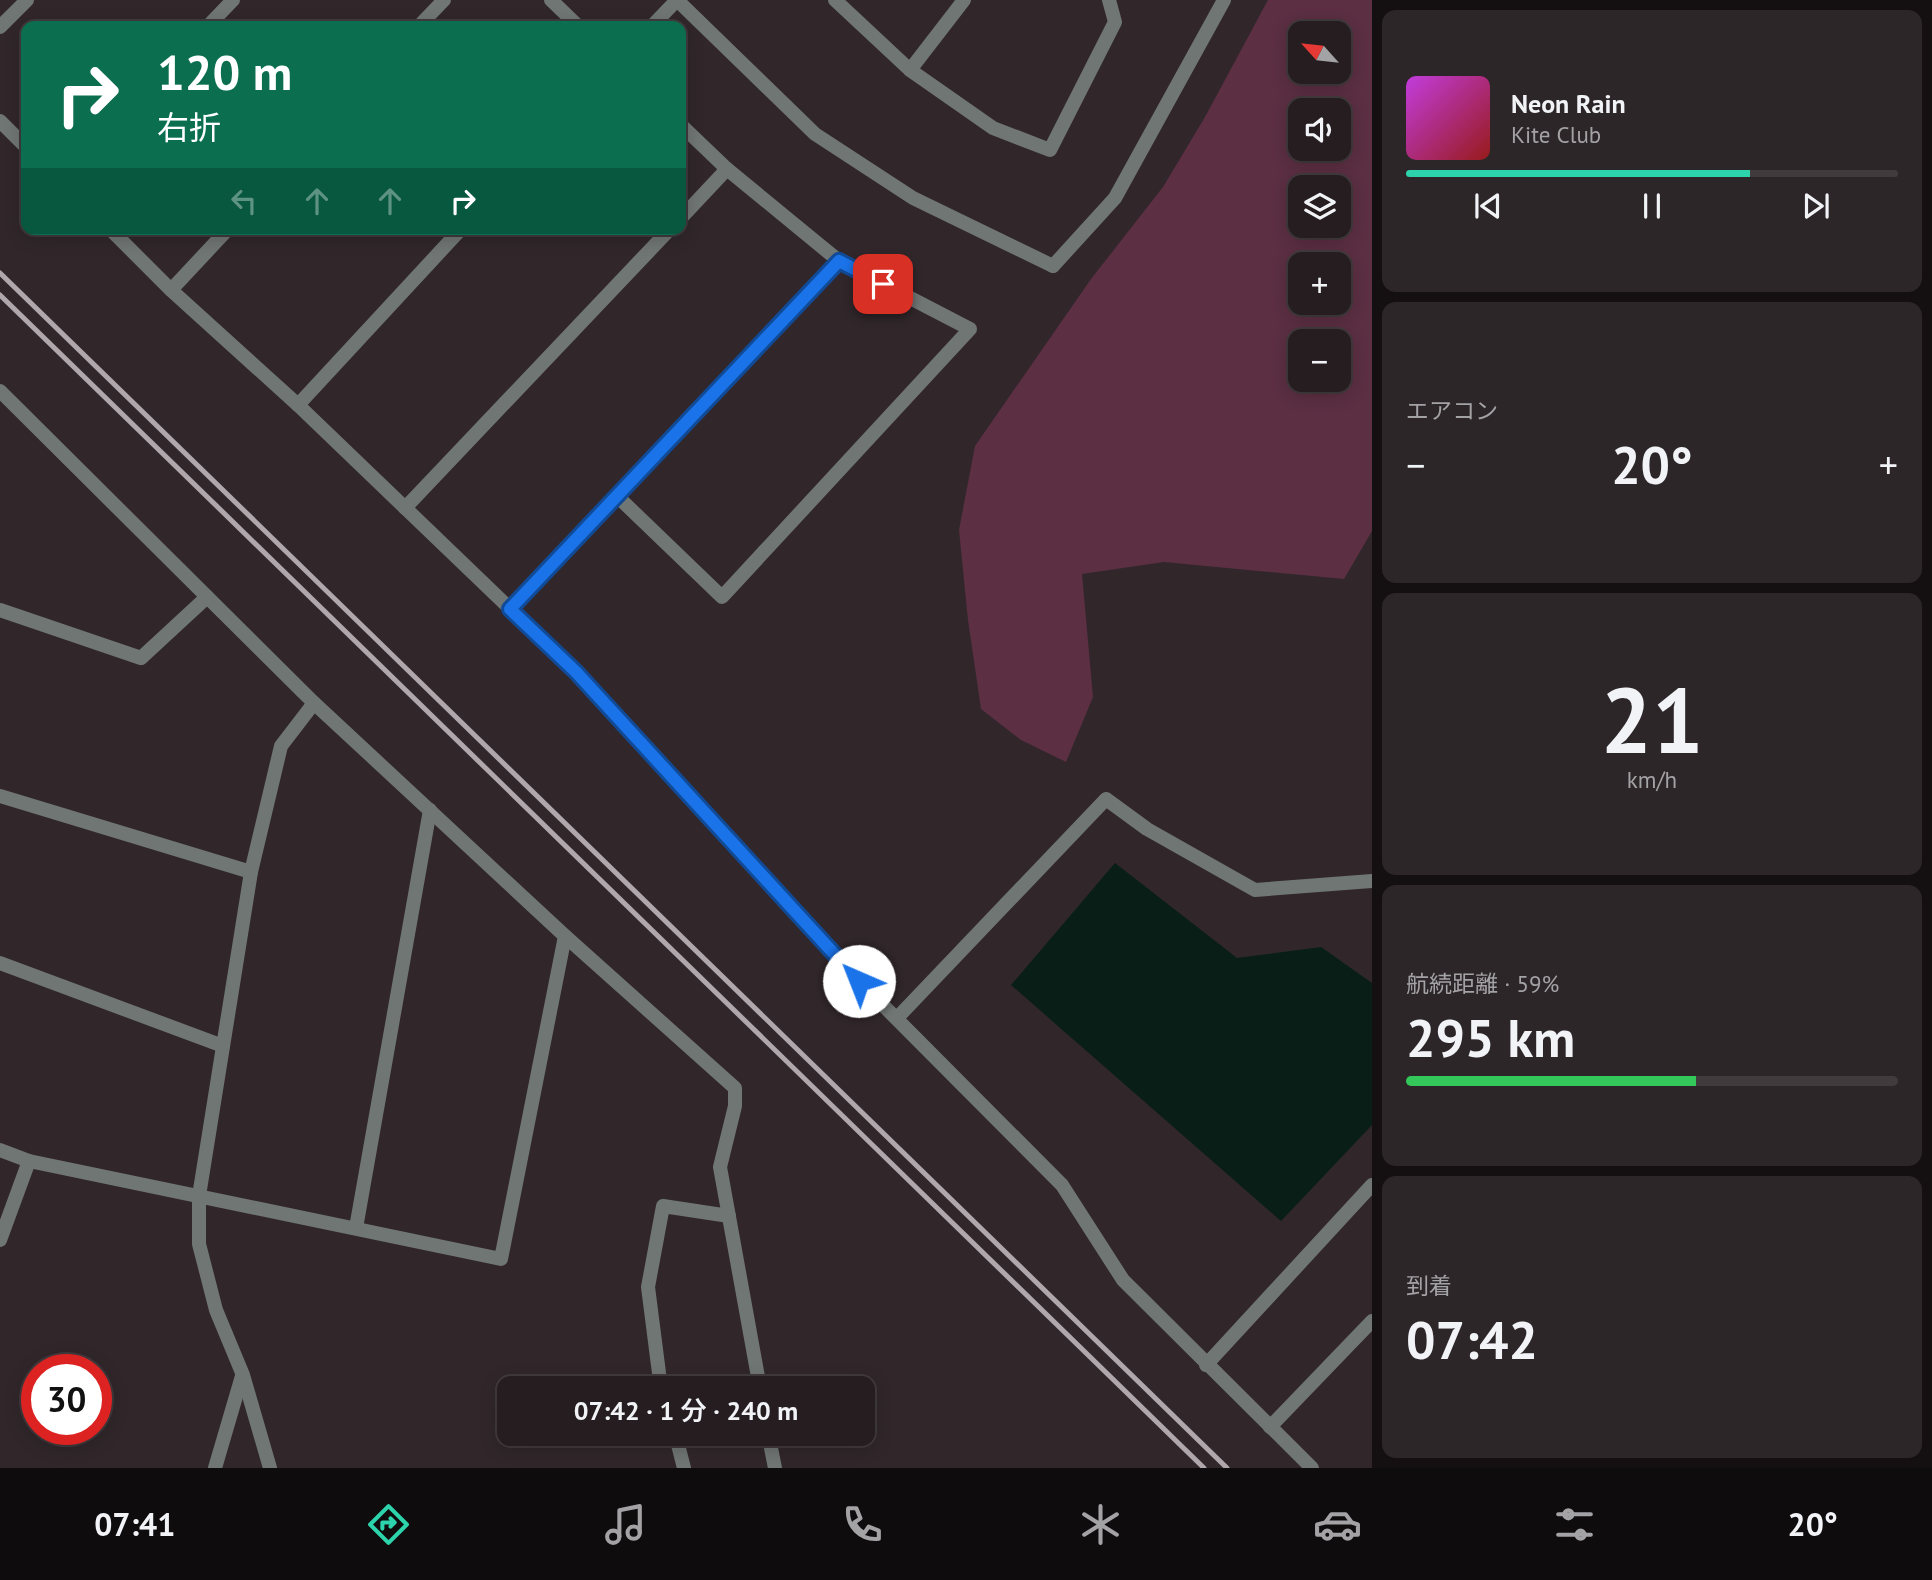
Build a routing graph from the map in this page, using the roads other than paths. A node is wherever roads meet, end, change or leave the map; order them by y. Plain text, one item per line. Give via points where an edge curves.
1 (27, 0) edge
2 (233, 0) edge
3 (444, 0) edge
4 (551, 0) edge
5 (677, 0) edge
6 (835, 0) edge
7 (964, 0) edge
8 (1110, 0) edge
9 (1224, 0) edge
10 (213, 21) edge
11 (424, 21) edge
12 (574, 21) edge
13 (657, 21) edge
14 (0, 27) edge
15 (910, 70) junction
16 (0, 121) edge
17 (686, 130) edge
18 (21, 142) edge
19 (727, 169) junction
20 (686, 213) edge
21 (116, 235) edge
22 (222, 235) edge
23 (455, 235) edge
24 (664, 235) edge
25 (839, 261) junction
26 (171, 290) junction
27 (0, 391) edge
28 (298, 405) junction
29 (617, 496) junction
30 (405, 508) junction
31 (207, 597) junction
32 (510, 609) junction
33 (0, 610) edge
34 (314, 703) junction
35 (0, 796) edge
36 (430, 810) junction
37 (251, 872) junction
38 (1372, 881) edge
39 (565, 936) junction
40 (0, 962) edge
41 (897, 1018) junction
42 (223, 1046) junction
43 (0, 1150) edge
44 (29, 1161) junction
45 (1372, 1185) edge
46 (200, 1196) junction
47 (729, 1216) junction
48 (356, 1228) junction
49 (0, 1240) edge
50 (1372, 1321) edge
51 (1206, 1365) junction
52 (243, 1375) junction
53 (660, 1376) edge
54 (758, 1376) edge
55 (1270, 1427) junction
56 (678, 1446) edge
57 (771, 1446) edge
58 (215, 1468) edge
59 (270, 1468) edge
60 (684, 1468) edge
61 (775, 1468) edge
62 (1312, 1468) edge

1 - 14 street
2 - 10 street
3 - 11 street
4 - 12 street
5 - 9 street via 815,134 913,198 1053,266 1115,198
5 - 13 street
6 - 15 street
7 - 15 street
8 - 15 street via 1115,22 1050,150 993,128
16 - 18 street
17 - 19 street
19 - 20 street
19 - 25 street
21 - 26 street
22 - 26 street
23 - 28 street
24 - 30 street
25 - 29 street
25 - 29 street via 970,329 722,597
26 - 28 street
27 - 31 street
28 - 30 street
29 - 32 street
30 - 32 street
31 - 33 street via 141,657
31 - 34 street
32 - 41 street via 576,672 840,962
34 - 36 street
34 - 37 street via 281,746
35 - 37 street
36 - 39 street
36 - 48 street
37 - 42 street
38 - 41 street via 1255,890 1147,829 1106,799
39 - 47 street via 735,1088 720,1167
39 - 48 street via 501,1259
40 - 42 street
41 - 51 street via 1062,1185 1123,1280
42 - 46 street
43 - 44 street
44 - 46 street
44 - 49 street
45 - 51 street
46 - 48 street
46 - 52 street via 199,1244 216,1310
47 - 53 street via 663,1206 648,1287
47 - 54 street
50 - 55 street
51 - 55 street
52 - 58 street
52 - 59 street
55 - 62 street
56 - 60 street
57 - 61 street

